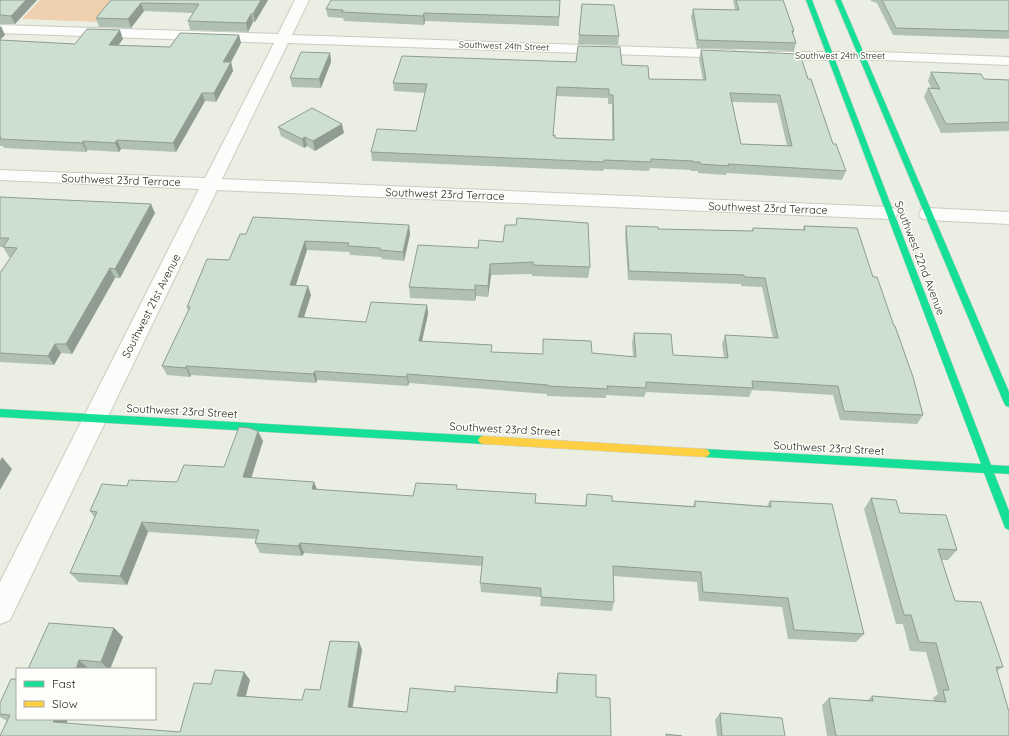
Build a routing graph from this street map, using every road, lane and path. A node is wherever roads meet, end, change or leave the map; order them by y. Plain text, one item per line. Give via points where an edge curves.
1 (302, 0) edge
2 (808, 0) edge
3 (838, 0) edge
4 (0, 29) edge
5 (283, 39) junction
6 (741, 55) edge
7 (757, 55) edge
8 (829, 56) junction
9 (862, 56) junction
10 (1009, 61) edge
11 (0, 175) edge
12 (212, 184) junction
13 (893, 213) junction
14 (924, 214) junction
15 (1009, 218) edge
16 (1009, 403) edge
17 (0, 412) edge
18 (96, 418) junction
19 (988, 469) junction
20 (1009, 470) edge
21 (1009, 525) edge
22 (0, 611) edge

1 - 5 street, Southwest 21st Avenue
2 - 8 main road, Southwest 22nd Avenue
3 - 9 main road, Southwest 22nd Avenue
4 - 5 street, Southwest 24th Street
5 - 6 street, Southwest 24th Street
5 - 12 street, Southwest 21st Avenue
7 - 8 street, Southwest 24th Street
8 - 9 street, Southwest 24th Street
8 - 13 main road, Southwest 22nd Avenue
9 - 10 street, Southwest 24th Street
9 - 14 main road, Southwest 22nd Avenue
11 - 12 street, Southwest 23rd Terrace
12 - 13 street, Southwest 23rd Terrace
12 - 18 street, Southwest 21st Avenue
13 - 19 main road, Southwest 22nd Avenue
14 - 15 street
14 - 16 main road, Southwest 22nd Avenue
17 - 18 main road, Southwest 23rd Street
18 - 19 main road, Southwest 23rd Street
18 - 22 street, Southwest 21st Avenue
19 - 20 main road, Southwest 23rd Street
19 - 21 main road, Southwest 22nd Avenue

